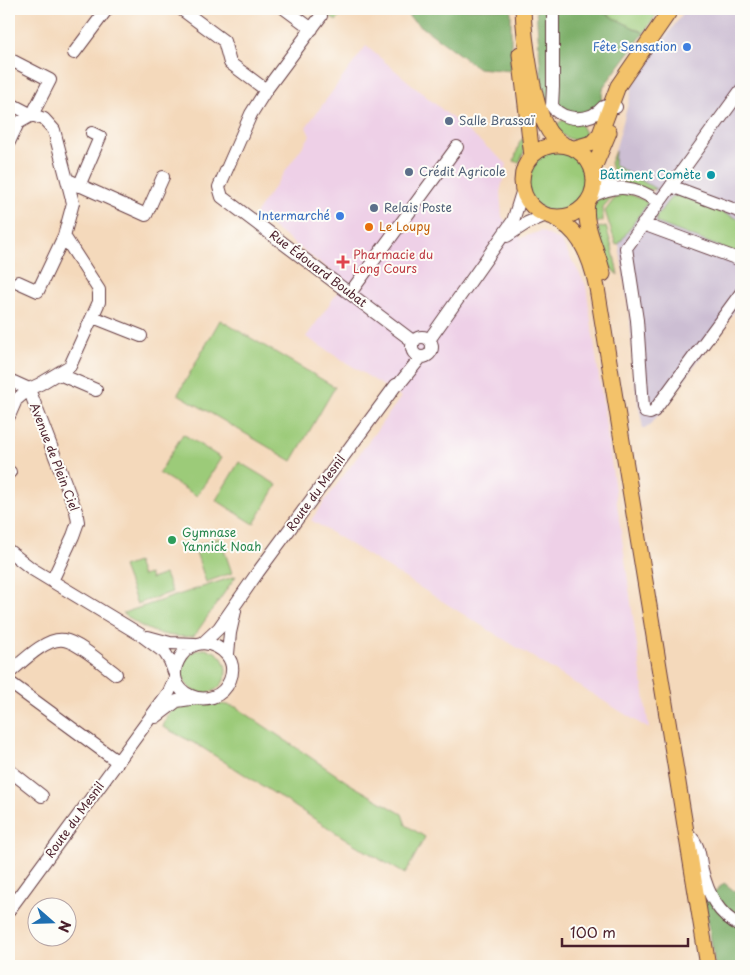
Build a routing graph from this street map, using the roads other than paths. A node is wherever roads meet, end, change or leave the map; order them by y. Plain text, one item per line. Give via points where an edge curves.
1 (107, 9) edge
2 (181, 9) edge
3 (284, 9) edge
4 (553, 9) edge
5 (671, 9) edge
6 (523, 10) edge
7 (321, 16) dead end
8 (312, 29) junction
9 (74, 53) dead end
10 (9, 59) edge
11 (266, 90) junction
12 (741, 90) edge
13 (9, 103) edge
14 (614, 106) junction
15 (32, 114) junction
16 (92, 133) dead end
17 (9, 142) edge
18 (569, 146) junction
19 (457, 147) dead end
20 (532, 156) junction
21 (594, 173) junction
22 (163, 177) dead end
23 (73, 183) junction
24 (671, 186) junction
25 (613, 187) junction
26 (523, 189) junction
27 (589, 200) junction
28 (659, 202) junction
29 (741, 212) edge
30 (550, 216) junction
31 (643, 224) junction
32 (64, 236) junction
33 (741, 260) edge
34 (486, 261) junction
35 (18, 282) dead end
36 (350, 293) junction
37 (741, 293) edge
38 (93, 317) junction
39 (141, 336) dead end
40 (429, 340) junction
41 (416, 351) junction
42 (612, 370) junction
43 (59, 374) junction
44 (9, 380) edge
45 (29, 389) junction
46 (96, 390) dead end
47 (9, 416) edge
48 (9, 551) edge
49 (54, 579) junction
50 (238, 601) junction
51 (141, 635) junction
52 (199, 643) junction
53 (228, 654) junction
54 (9, 672) edge
55 (116, 674) dead end
56 (174, 675) junction
57 (9, 682) edge
58 (197, 698) junction
59 (141, 730) junction
60 (118, 762) junction
61 (9, 770) edge
62 (42, 796) dead end
63 (688, 834) junction
64 (9, 910) edge
65 (741, 926) edge
66 (708, 961) edge

1 - 9 street
2 - 11 street via 224,42 230,63
3 - 8 street
4 - 14 street via 552,106 563,116 581,118 603,107
5 - 14 main road via 618,86
6 - 18 main road via 540,113 550,133
6 - 20 main road via 520,54
7 - 8 street
8 - 11 street
10 - 15 street via 50,80
11 - 36 street, Rue Édouard Boubat via 251,114 219,187 222,197
12 - 24 street
13 - 15 street
14 - 18 main road via 592,143
14 - 21 main road
15 - 17 street via 18,123
15 - 23 street via 44,119 54,130
16 - 23 street via 100,137
18 - 20 main road via 546,146
18 - 21 main road via 586,157
19 - 36 street
20 - 26 main road via 522,175
21 - 25 street
21 - 27 main road via 594,190
22 - 23 street via 146,216
23 - 32 street via 73,202
24 - 28 street
24 - 29 street
25 - 27 street
25 - 28 street via 636,190
26 - 30 main road via 531,205
26 - 34 street via 513,221
27 - 30 main road via 572,214
27 - 42 main road via 586,222 605,287
28 - 31 street
30 - 34 street via 527,223 509,234
30 - 42 main road via 574,233 594,272
31 - 33 street
31 - 37 street via 626,248 637,320 645,412 654,411
32 - 35 street via 38,291
32 - 38 street via 99,290 99,302
34 - 40 street
36 - 41 street, Rue Édouard Boubat
38 - 39 street
38 - 43 street via 70,366
40 - 41 street via 421,337
40 - 41 street, Route du Mesnil via 431,353 425,357
41 - 50 street, Route du Mesnil via 400,384 396,385
42 - 63 main road
43 - 45 street
43 - 46 street
44 - 45 street
45 - 47 street via 16,400
45 - 49 street, Avenue de Plein Ciel via 78,522
48 - 49 street
49 - 51 street
50 - 52 street, Route du Mesnil via 219,628
50 - 53 street, Route du Mesnil
51 - 52 street via 170,643
51 - 56 street via 165,653
52 - 53 street via 219,647
52 - 56 street via 185,650
53 - 58 street via 232,666 228,686 218,696
54 - 55 street via 37,649 63,639
56 - 58 street via 178,686
56 - 59 street, Route du Mesnil via 169,692
57 - 60 street
58 - 59 street, Route du Mesnil via 177,702
59 - 60 street, Route du Mesnil
60 - 64 street, Route du Mesnil
61 - 62 street
63 - 65 street via 696,842 708,889 719,909
63 - 66 main road

